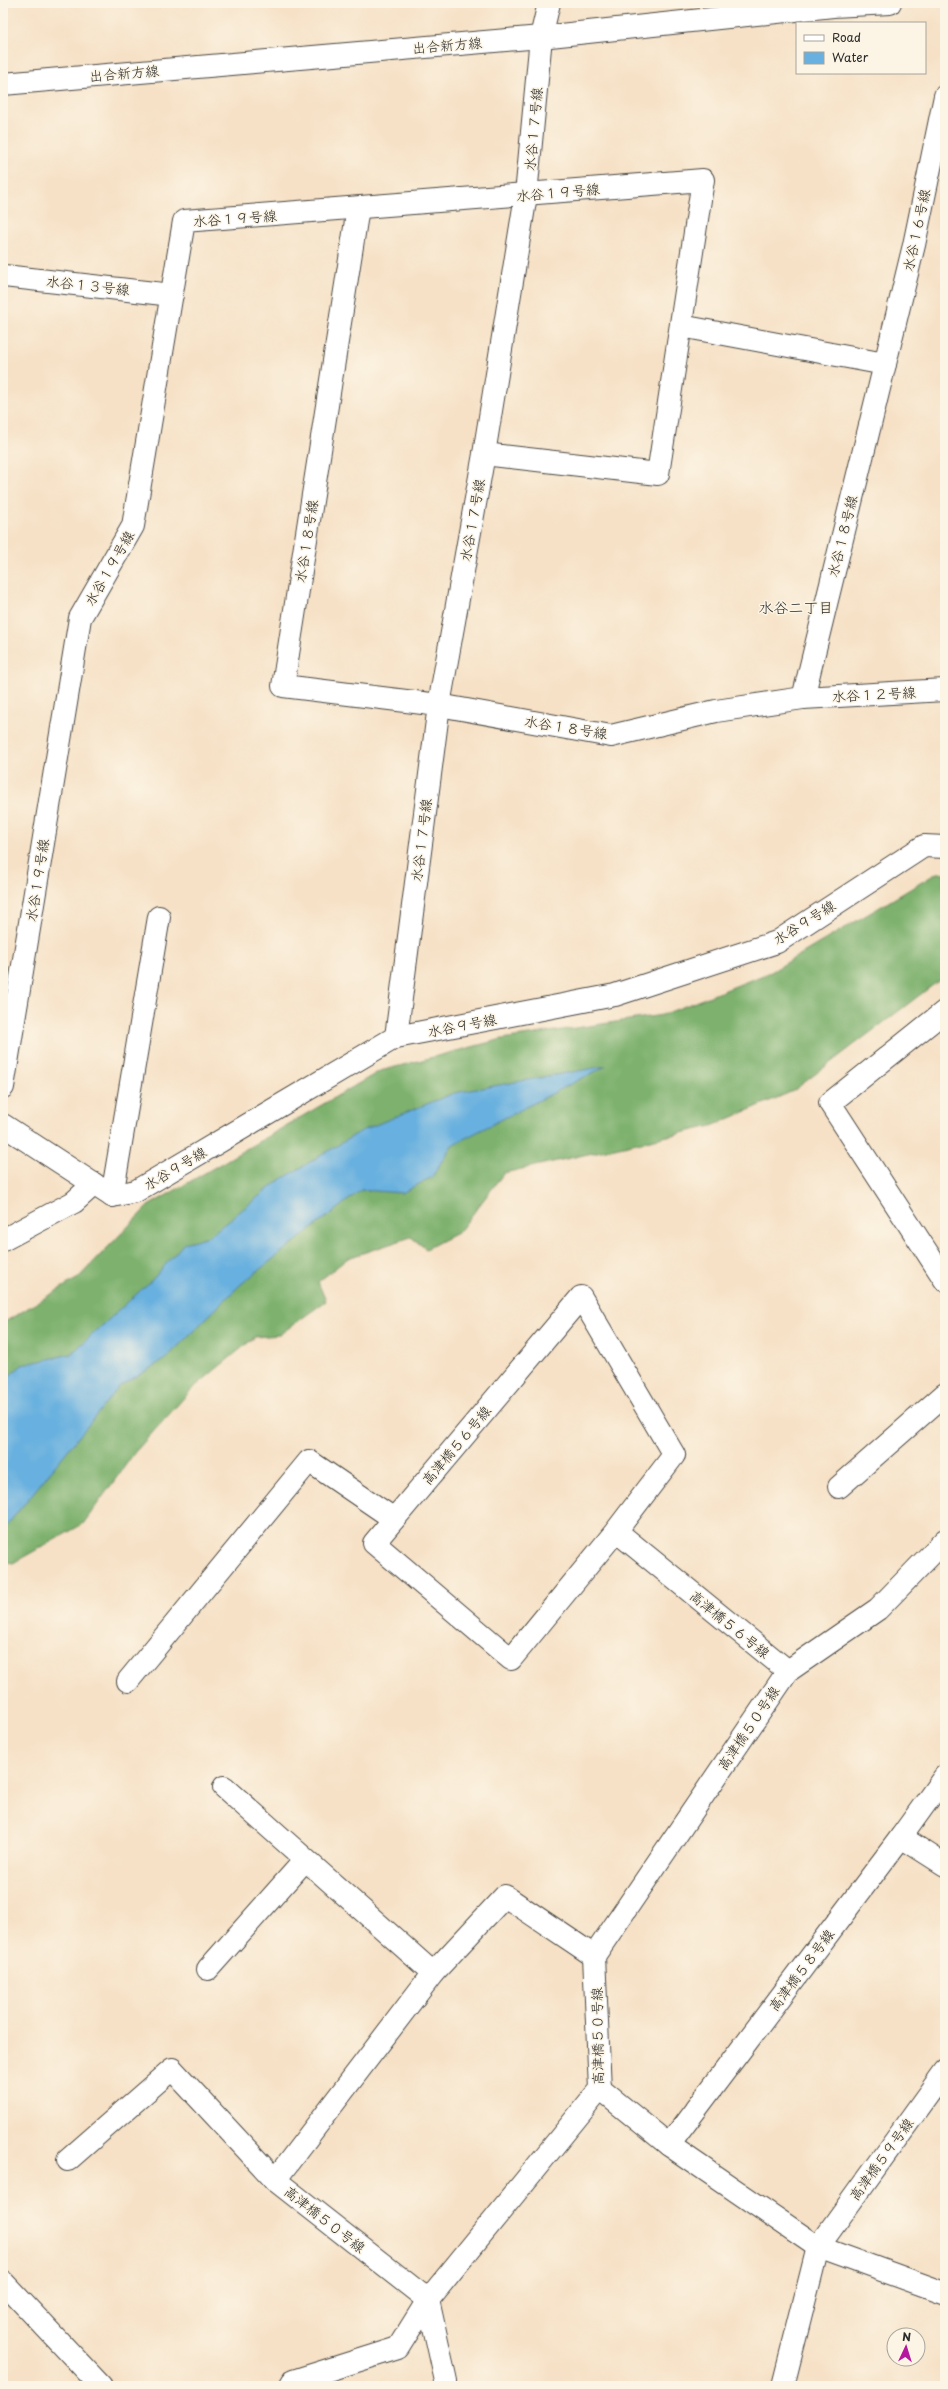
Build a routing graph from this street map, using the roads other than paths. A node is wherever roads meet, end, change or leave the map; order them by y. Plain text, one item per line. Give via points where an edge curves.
1 (549, 3) edge
2 (890, 3) edge
3 (541, 37) junction
4 (3, 84) edge
5 (945, 96) edge
6 (526, 195) junction
7 (358, 208) junction
8 (4, 276) edge
9 (172, 295) junction
10 (681, 326) junction
11 (885, 364) junction
12 (484, 454) junction
13 (945, 690) edge
14 (803, 698) junction
15 (439, 705) junction
16 (945, 847) edge
17 (159, 917) dead end
18 (945, 1011) edge
19 (396, 1037) junction
20 (3, 1087) edge
21 (3, 1126) edge
22 (94, 1184) junction
23 (112, 1196) junction
24 (3, 1240) edge
25 (945, 1280) edge
26 (945, 1394) edge
27 (839, 1487) dead end
28 (394, 1519) junction
29 (616, 1531) junction
30 (945, 1540) edge
31 (788, 1671) junction
32 (128, 1681) dead end
33 (945, 1776) edge
34 (224, 1787) dead end
35 (901, 1837) junction
36 (305, 1860) junction
37 (945, 1865) edge
38 (594, 1956) junction
39 (208, 1969) dead end
40 (433, 1973) junction
41 (945, 2072) edge
42 (600, 2089) junction
43 (669, 2145) junction
44 (68, 2160) dead end
45 (275, 2180) junction
46 (818, 2247) junction
47 (3, 2282) edge
48 (945, 2293) edge
49 (428, 2300) junction
50 (101, 2386) edge
51 (290, 2386) edge
52 (444, 2386) edge
53 (783, 2386) edge

1 - 3 street, 水谷１７号線
2 - 3 street, 出合新方線 via 833,6
3 - 4 street, 出合新方線
3 - 6 street, 水谷１７号線
5 - 11 street, 水谷１６号線 via 914,245
6 - 7 street, 水谷１９号線
6 - 10 street, 水谷１９号線 via 703,180
6 - 12 street, 水谷１７号線
7 - 9 street, 水谷１９号線 via 184,221
7 - 15 street, 水谷１８号線 via 283,686
8 - 9 street, 水谷１３号線
9 - 20 street, 水谷１９号線 via 133,526 80,618
10 - 11 street
10 - 12 street, 水谷１９号線 via 658,474
11 - 14 street, 水谷１８号線
12 - 15 street, 水谷１７号線
13 - 14 street, 水谷１２号線
14 - 15 street, 水谷１８号線 via 716,712 612,736
15 - 19 street, 水谷１７号線
16 - 19 street, 水谷９号線 via 924,846 777,942 615,995
17 - 23 street
18 - 25 street via 830,1103
19 - 23 street, 水谷９号線 via 136,1191
21 - 22 street
22 - 23 street
22 - 24 street via 74,1202
26 - 27 street
28 - 29 street, 高津橋５６号線 via 374,1543 511,1659
28 - 29 street, 高津橋５６号線 via 580,1297 674,1455
28 - 32 street via 309,1462
29 - 31 street, 高津橋５６号線
30 - 31 street, 高津橋５０号線 via 878,1608
31 - 38 street, 高津橋５０号線
33 - 35 street, 高津橋５８号線
34 - 36 street
35 - 37 street
35 - 43 street, 高津橋５８号線
36 - 39 street
36 - 40 street
38 - 40 street, 高津橋５０号線 via 506,1896
38 - 42 street, 高津橋５０号線
40 - 45 street, 高津橋５０号線
41 - 46 street, 高津橋５９号線
42 - 43 street
42 - 49 street, 高津橋５０号線
43 - 46 street
44 - 45 street via 172,2069
45 - 49 street, 高津橋５０号線
46 - 48 street
46 - 53 street
47 - 50 street
49 - 51 street via 398,2348 293,2381
49 - 52 street via 446,2381

